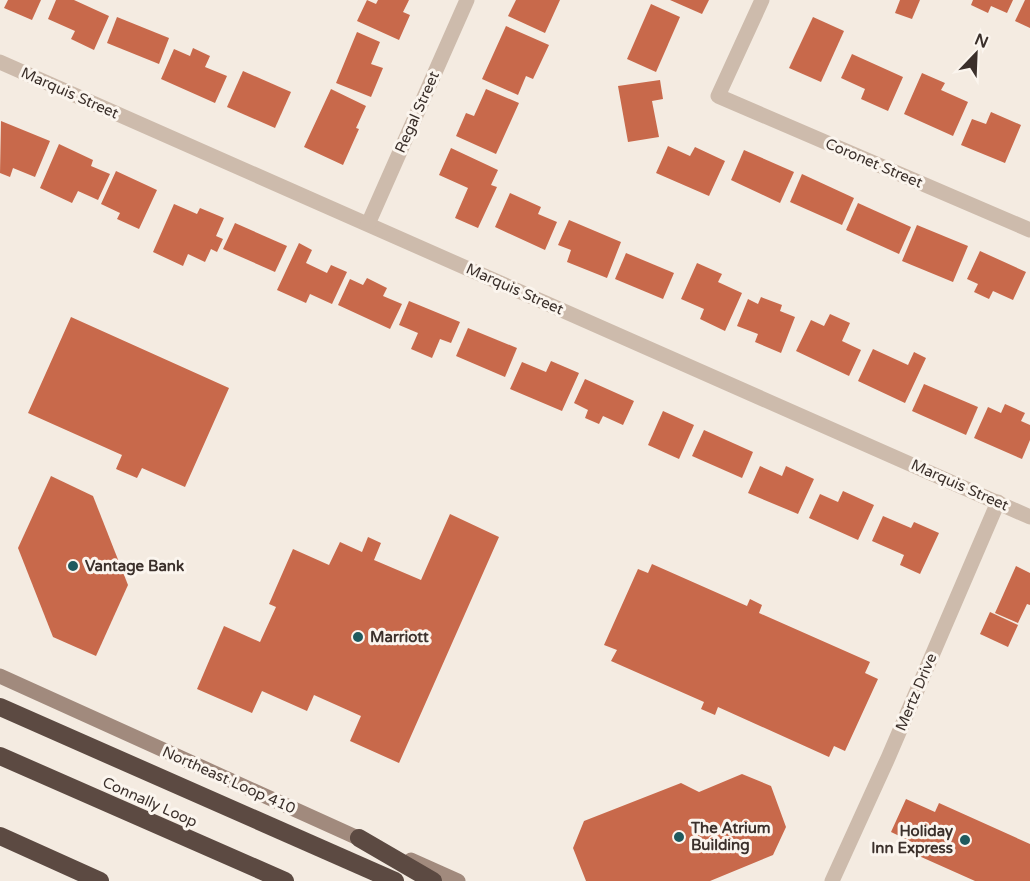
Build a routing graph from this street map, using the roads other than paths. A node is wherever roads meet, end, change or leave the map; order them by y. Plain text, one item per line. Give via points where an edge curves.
1 (467, 0) edge
2 (762, 0) edge
3 (0, 62) edge
4 (368, 224) junction
5 (1030, 230) edge
6 (998, 502) junction
7 (1030, 517) edge
8 (0, 676) edge
9 (0, 707) edge
10 (0, 756) edge
11 (0, 836) edge
12 (359, 838) junction
13 (100, 881) edge
14 (285, 881) edge
15 (395, 881) edge
16 (433, 881) edge
17 (458, 881) edge
18 (832, 881) edge

1 - 4 street, Regal Street
2 - 5 street, Coronet Street via 718,96
3 - 4 street, Marquis Street
4 - 6 street, Marquis Street
6 - 7 street, Marquis Street
6 - 18 street, Mertz Drive
8 - 12 main road, Northeast Loop 410
9 - 15 highway
10 - 14 highway, Connally Loop
11 - 13 highway
12 - 16 highway
12 - 17 main road, Northeast Loop 410

